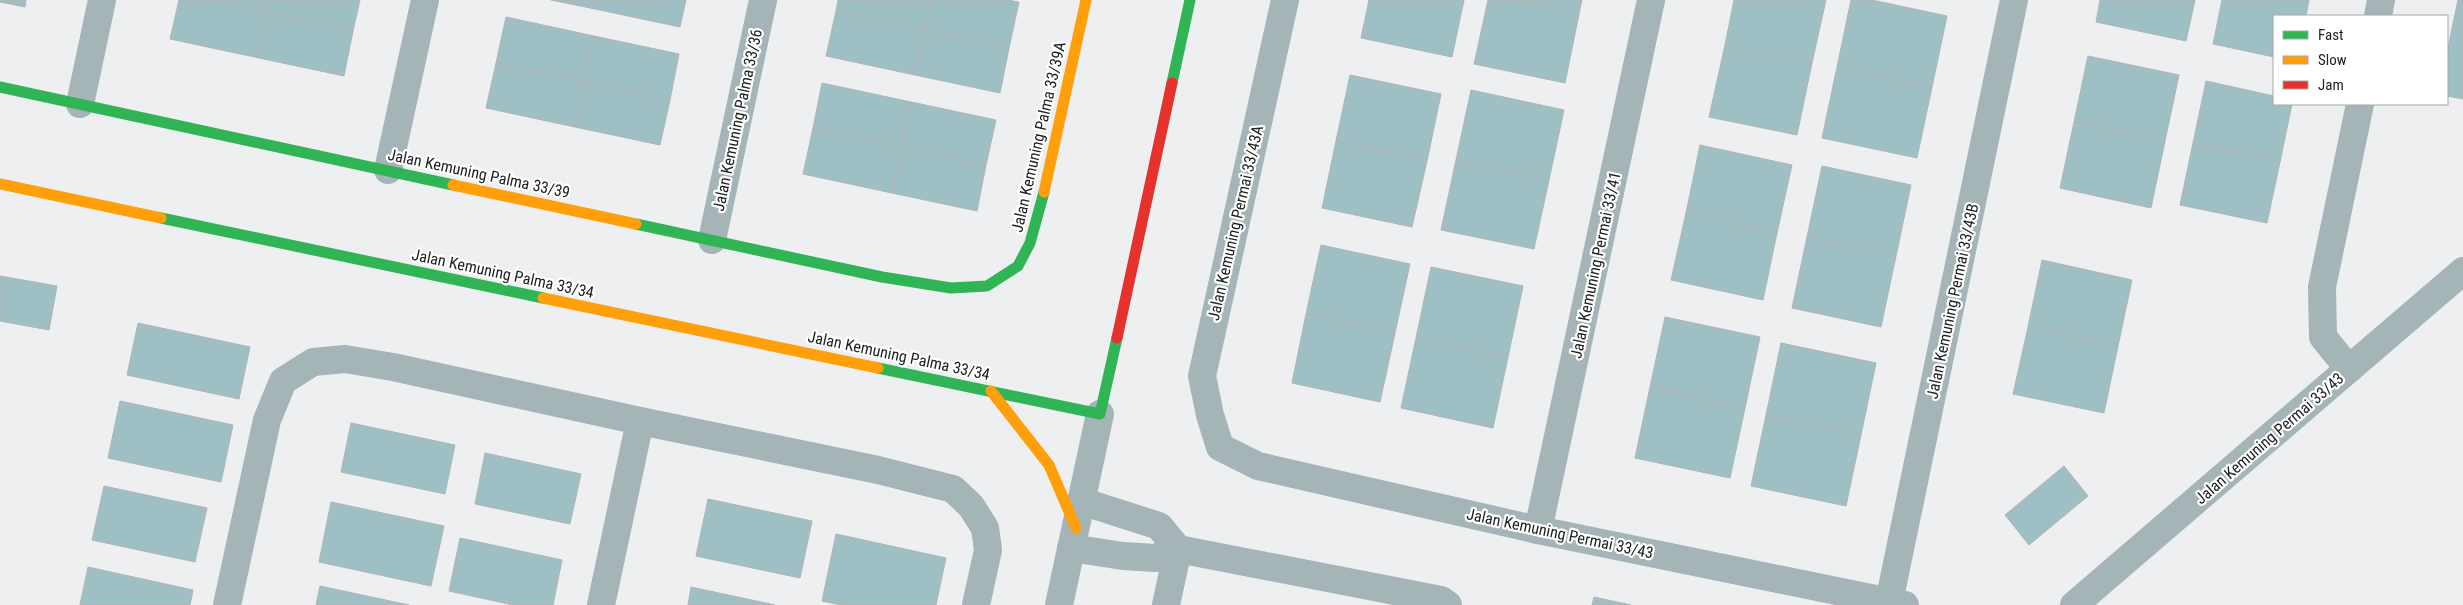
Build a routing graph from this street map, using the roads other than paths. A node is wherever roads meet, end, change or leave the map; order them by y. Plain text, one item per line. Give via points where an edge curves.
1 (102, 0) edge
2 (425, 0) edge
3 (763, 0) edge
4 (1086, 0) edge
5 (1190, 0) edge
6 (1285, 0) edge
7 (1651, 0) edge
8 (2014, 0) edge
9 (2381, 0) edge
10 (2378, 15) edge
11 (0, 87) edge
12 (80, 104) junction
13 (2360, 105) edge
14 (388, 170) junction
15 (0, 184) edge
16 (712, 240) junction
17 (2463, 271) edge
18 (952, 288) joint
19 (2350, 369) junction
20 (991, 391) junction
21 (1100, 414) junction
22 (638, 429) junction
23 (1220, 447) joint
24 (1081, 501) junction
25 (1538, 530) junction
26 (1073, 538) junction
27 (1178, 549) junction
28 (1897, 603) edge
29 (227, 605) edge
30 (601, 605) edge
31 (976, 605) edge
32 (1059, 605) edge
33 (1166, 605) edge
34 (1448, 605) edge
35 (2074, 605) edge

1 - 12 street
2 - 14 street
3 - 16 street, Jalan Kemuning Palma 33/36
4 - 18 main road, Jalan Kemuning Palma 33/39A via 1040,212 1030,243 1018,266 987,286
5 - 21 main road
6 - 23 street, Jalan Kemuning Permai 33/43A via 1202,376
7 - 25 street, Jalan Kemuning Permai 33/41
8 - 28 street, Jalan Kemuning Permai 33/43B
9 - 10 street
11 - 12 main road, Jalan Kemuning Palma 33/39
12 - 14 main road, Jalan Kemuning Palma 33/39
13 - 19 street via 2322,287 2323,337
14 - 16 main road, Jalan Kemuning Palma 33/39
15 - 20 main road, Jalan Kemuning Palma 33/34
16 - 18 main road, Jalan Kemuning Palma 33/39 via 882,277
17 - 19 street, Jalan Kemuning Permai 33/43
19 - 35 street, Jalan Kemuning Permai 33/43
20 - 21 main road, Jalan Kemuning Palma 33/34
20 - 26 main road via 1049,466
21 - 24 street
22 - 29 street via 393,367 345,359 313,362 283,381 267,420
22 - 30 street
22 - 31 street via 878,470 953,489 971,506 985,528 988,550
23 - 25 street, Jalan Kemuning Permai 33/43 via 1258,466
24 - 26 street
24 - 27 street via 1159,526
25 - 28 street, Jalan Kemuning Permai 33/43
26 - 27 street via 1123,556 1156,558
26 - 32 street
27 - 33 street
27 - 34 street via 1441,600

